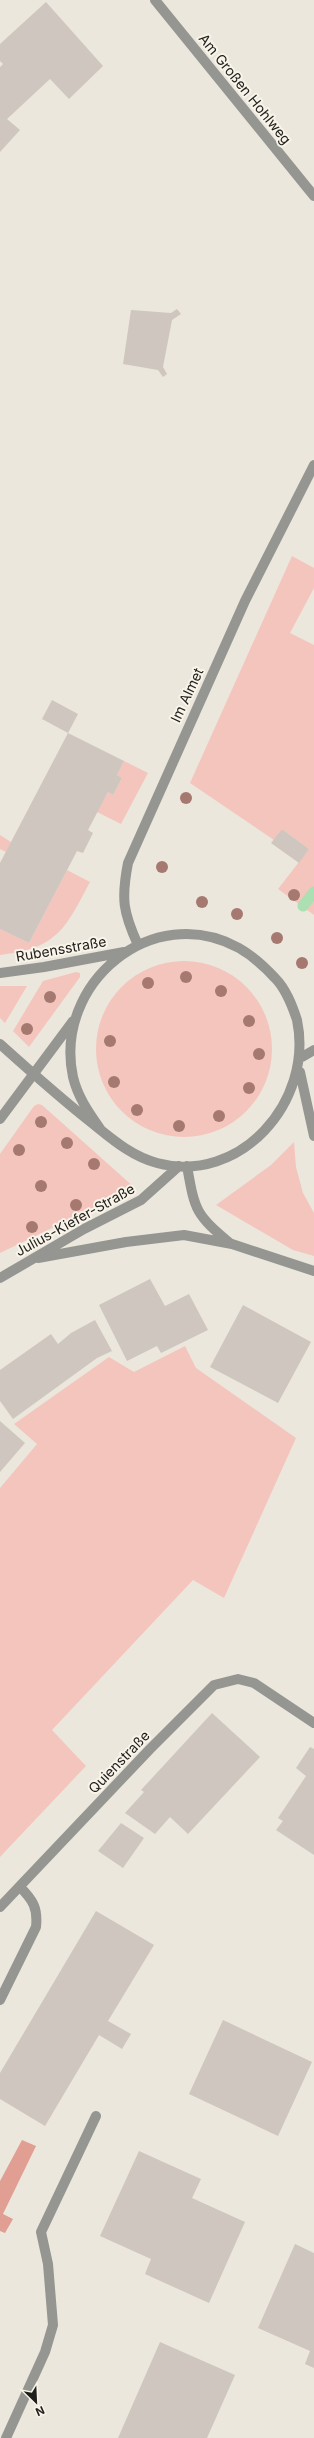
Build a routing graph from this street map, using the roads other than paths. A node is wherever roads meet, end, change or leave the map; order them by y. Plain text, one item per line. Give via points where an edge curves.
1 (155, 0) edge
2 (314, 196) edge
3 (314, 465) edge
4 (138, 945) junction
5 (126, 951) junction
6 (0, 973) edge
7 (75, 1019) junction
8 (0, 1044) edge
9 (314, 1050) edge
10 (302, 1056) junction
11 (300, 1072) junction
12 (32, 1074) junction
13 (0, 1119) edge
14 (101, 1130) junction
15 (314, 1136) edge
16 (183, 1166) junction
17 (232, 1244) junction
18 (38, 1258) junction
19 (314, 1272) edge
20 (0, 1278) edge
21 (314, 1723) edge
22 (20, 1887) junction
23 (0, 1907) edge
24 (0, 2000) edge
25 (96, 2116) dead end
26 (6, 2438) edge

1 - 2 street, Am Großen Hohlweg
3 - 4 street, Im Almet via 246,601 128,863 123,894 126,919
4 - 5 street
4 - 10 street via 160,938 186,935 213,938 238,947 260,962 279,982 292,1004 300,1030
5 - 6 street, Rubensstraße
5 - 7 street via 97,977 84,997
7 - 12 street
7 - 14 street via 70,1048 74,1078 84,1106
8 - 12 street
9 - 10 street
10 - 11 street
11 - 15 street
11 - 16 street via 291,1098 277,1122 257,1141 234,1156 207,1164
12 - 13 street
12 - 14 street
14 - 16 street via 137,1156 158,1163
16 - 17 street via 194,1204 205,1222
16 - 18 street, Julius-Kiefer-Straße via 141,1200 84,1229
17 - 18 street via 184,1235 126,1242
17 - 19 street
18 - 20 street, Julius-Kiefer-Straße
21 - 22 street, Quienstraße via 254,1683 238,1679 214,1685
22 - 23 street, Quienstraße
22 - 24 street via 33,1900 37,1914 36,1927
25 - 26 street via 41,2232 48,2264 53,2325 44,2352

